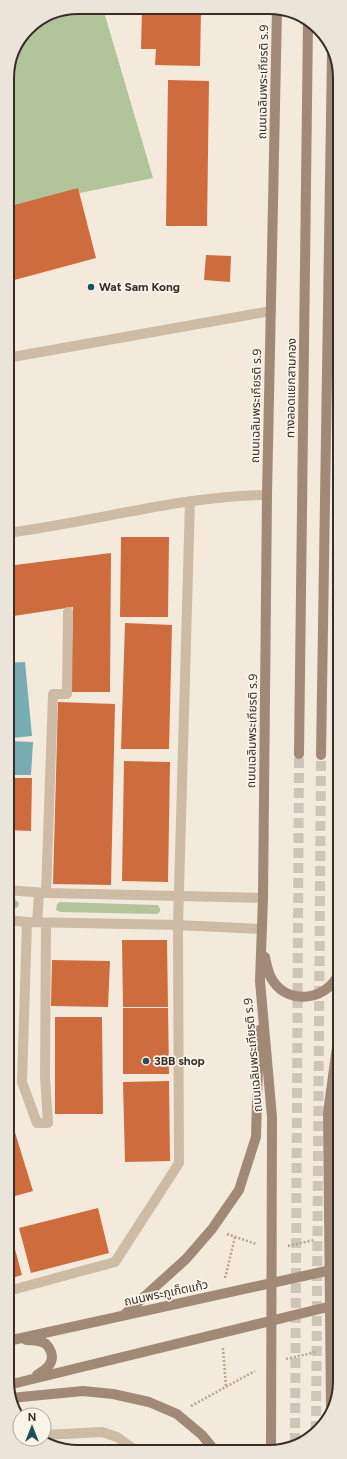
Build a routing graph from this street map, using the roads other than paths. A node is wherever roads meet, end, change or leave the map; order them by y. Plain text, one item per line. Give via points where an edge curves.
1 (277, 15) edge
2 (308, 27) edge
3 (332, 67) edge
4 (271, 311) junction
5 (14, 357) edge
6 (267, 495) junction
7 (190, 501) junction
8 (14, 530) edge
9 (68, 612) dead end
10 (299, 754) tunnel mouth
11 (321, 755) tunnel mouth
12 (14, 891) edge
13 (42, 893) junction
14 (178, 895) junction
15 (263, 898) junction
16 (14, 920) edge
17 (37, 922) junction
18 (178, 925) junction
19 (262, 929) junction
20 (260, 981) junction
21 (333, 983) edge
22 (333, 1077) edge
23 (333, 1269) edge
24 (329, 1270) junction
25 (271, 1283) junction
26 (14, 1289) edge
27 (333, 1293) edge
28 (333, 1305) edge
29 (124, 1315) junction
30 (272, 1320) junction
31 (333, 1322) edge
32 (18, 1339) junction
33 (14, 1340) edge
34 (28, 1380) junction
35 (14, 1383) edge
36 (16, 1397) edge
37 (331, 1398) edge
38 (52, 1434) edge
39 (128, 1445) edge
40 (210, 1445) edge
41 (271, 1445) edge

1 - 4 main road, ถนนเฉลิมพระเกียรติ ร.9
2 - 10 main road, ทางลอดแยกสามกอง
3 - 11 main road
4 - 5 street
4 - 6 main road, ถนนเฉลิมพระเกียรติ ร.9
6 - 7 street
6 - 15 main road, ถนนเฉลิมพระเกียรติ ร.9
7 - 8 street
7 - 14 street
9 - 13 street via 67,694 53,694
12 - 13 street
13 - 14 street
13 - 17 street
14 - 15 street
14 - 18 street
15 - 19 main road, ถนนเฉลิมพระเกียรติ ร.9
16 - 17 street
17 - 17 street via 45,1076 48,1124 37,1124 22,1082
17 - 18 street
18 - 19 street
18 - 26 street via 179,1163 115,1262
19 - 20 main road, ถนนเฉลิมพระเกียรติ ร.9
19 - 21 main road via 267,972 282,991 304,998 326,991
20 - 25 main road, ถนนเฉลิมพระเกียรติ ร.9 via 272,1117
20 - 29 main road via 256,1137 239,1190 212,1229 186,1259
22 - 24 main road via 328,1113
23 - 24 main road, ถนนพระภูเก็ตแก้ว
24 - 25 main road, ถนนพระภูเก็ตแก้ว
24 - 27 main road
25 - 29 main road, ถนนพระภูเก็ตแก้ว
25 - 30 main road, ถนนเฉลิมพระเกียรติ ร.9
28 - 30 main road
29 - 32 main road, ถนนพระภูเก็ตแก้ว
30 - 34 main road
30 - 41 main road, ถนนเฉลิมพระเกียรติ ร.9
31 - 37 main road via 330,1348
32 - 33 main road, ถนนพระภูเก็ตแก้ว
32 - 34 main road via 45,1344 52,1356 47,1369
34 - 35 main road
36 - 40 main road via 83,1391 149,1402 177,1414
38 - 39 street via 102,1432 117,1437

